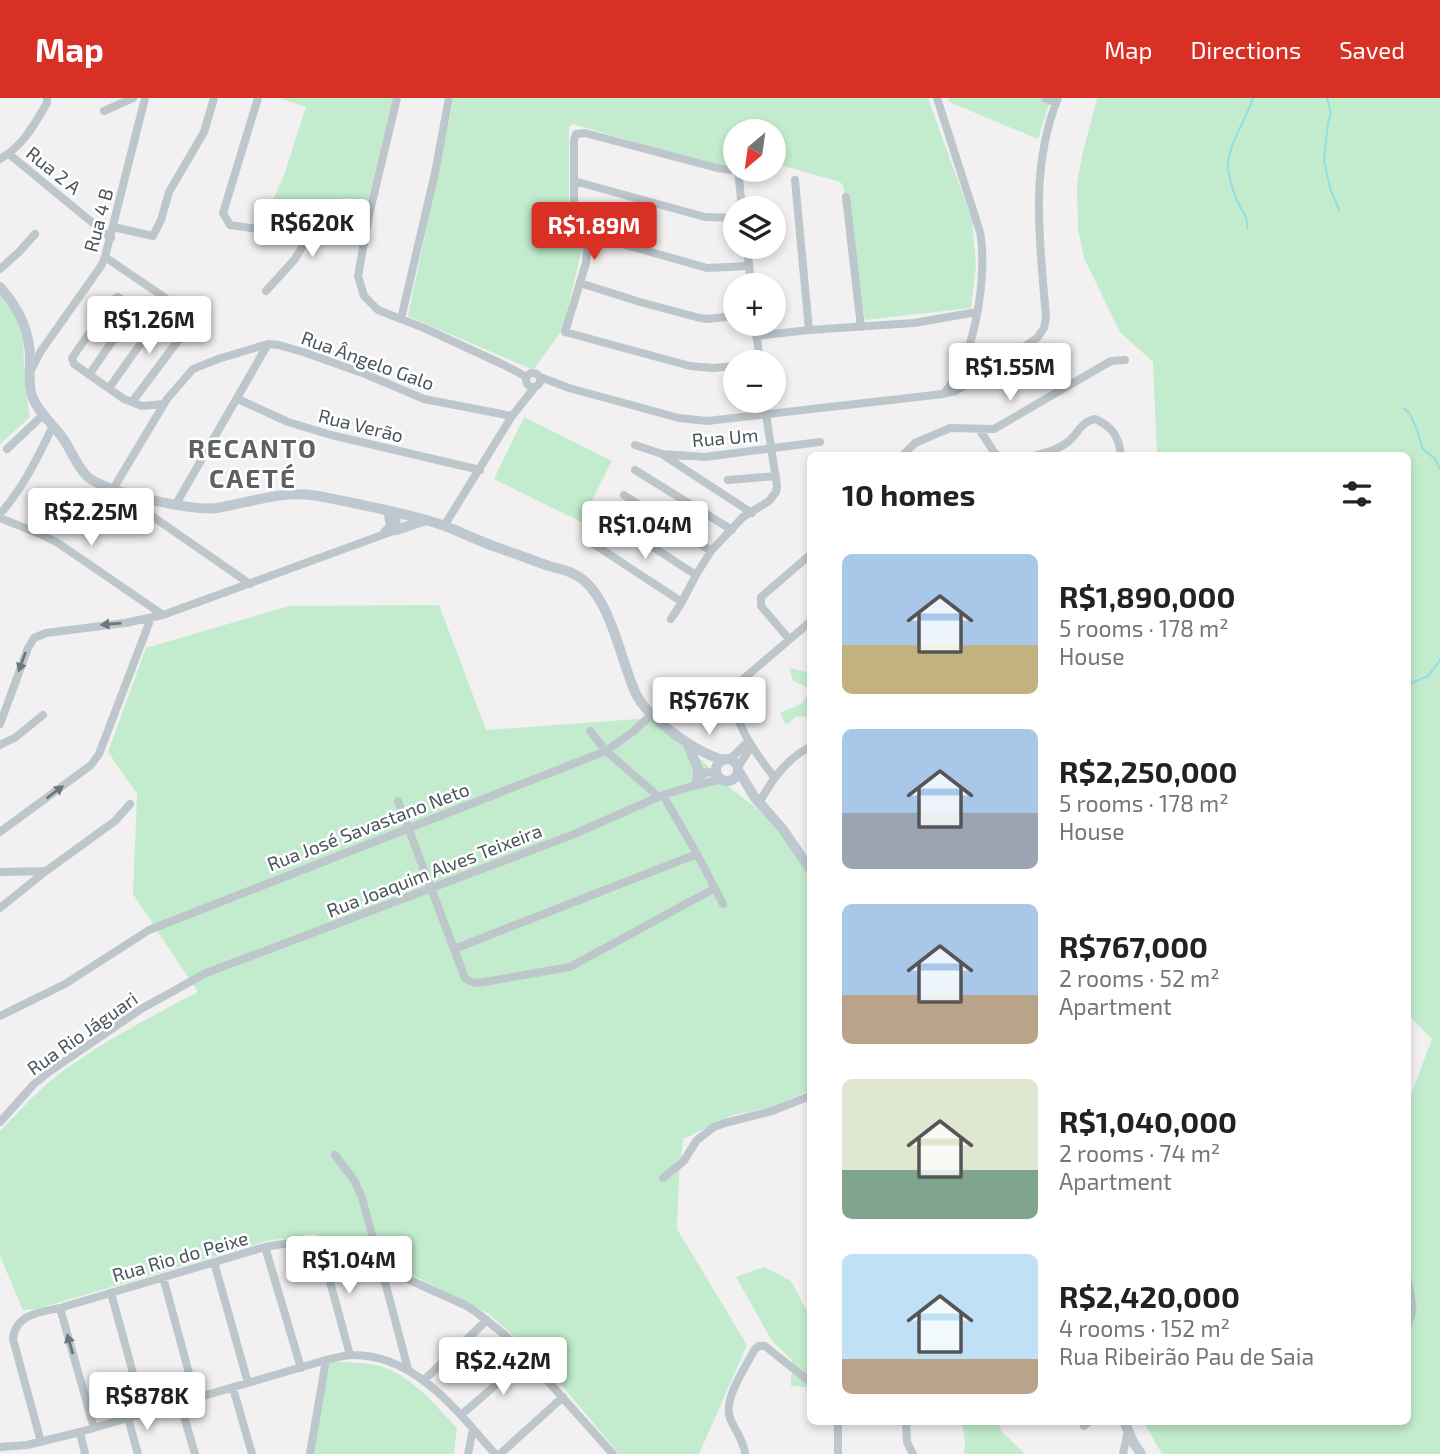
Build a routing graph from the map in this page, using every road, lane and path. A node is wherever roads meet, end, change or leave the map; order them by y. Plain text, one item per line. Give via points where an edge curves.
1 (47, 98) edge
2 (134, 98) edge
3 (145, 98) edge
4 (214, 98) edge
5 (258, 98) edge
6 (397, 98) edge
7 (449, 98) edge
8 (937, 98) edge
9 (1045, 98) edge
10 (1057, 101) edge
11 (104, 111) dead end
12 (9, 154) junction
13 (0, 159) edge
14 (723, 169) edge
15 (794, 180) dead end
16 (574, 181) junction
17 (846, 197) dead end
18 (327, 204) junction
19 (369, 215) junction
20 (723, 218) edge
21 (113, 227) junction
22 (34, 234) dead end
23 (111, 238) junction
24 (590, 242) junction
25 (105, 257) junction
26 (748, 259) edge
27 (749, 266) junction
28 (0, 269) edge
29 (750, 273) edge
30 (580, 283) junction
31 (0, 288) edge
32 (266, 291) dead end
33 (135, 308) junction
34 (977, 312) junction
35 (723, 317) edge
36 (401, 319) junction
37 (156, 321) junction
38 (861, 327) junction
39 (809, 330) junction
40 (786, 333) edge
41 (756, 336) edge
42 (180, 338) junction
43 (268, 344) junction
44 (758, 350) edge
45 (963, 359) junction
46 (1125, 360) dead end
47 (723, 367) edge
48 (30, 374) junction
49 (89, 375) junction
50 (980, 377) junction
51 (527, 379) junction
52 (537, 383) junction
53 (109, 388) junction
54 (943, 394) junction
55 (238, 399) junction
56 (132, 402) junction
57 (163, 404) junction
58 (520, 405) junction
59 (43, 415) junction
60 (512, 415) junction
61 (766, 415) junction
62 (53, 426) junction
63 (979, 429) junction
64 (820, 442) dead end
65 (635, 445) dead end
66 (771, 448) junction
67 (7, 449) dead end
68 (906, 452) edge
69 (993, 452) edge
70 (1046, 452) edge
71 (1121, 452) edge
72 (662, 454) junction
73 (480, 470) junction
74 (635, 470) dead end
75 (776, 476) junction
76 (728, 480) dead end
77 (118, 491) junction
78 (624, 495) dead end
79 (176, 504) junction
80 (392, 511) junction
81 (752, 513) junction
82 (0, 516) edge
83 (608, 518) dead end
84 (426, 520) junction
85 (444, 526) junction
86 (396, 530) junction
87 (732, 530) junction
88 (378, 536) junction
89 (592, 544) dead end
90 (711, 551) junction
91 (807, 558) edge
92 (696, 575) junction
93 (250, 584) junction
94 (682, 602) junction
95 (163, 615) junction
96 (151, 618) junction
97 (671, 619) dead end
98 (807, 624) edge
99 (789, 639) junction
100 (652, 714) junction
101 (44, 715) dead end
102 (0, 724) edge
103 (590, 731) dead end
104 (687, 744) junction
105 (0, 745) edge
106 (750, 745) junction
107 (807, 749) edge
108 (606, 751) junction
109 (732, 764) junction
110 (720, 776) junction
111 (698, 778) junction
112 (774, 778) junction
113 (688, 787) junction
114 (661, 796) junction
115 (757, 800) junction
116 (398, 801) dead end
117 (131, 804) dead end
118 (407, 828) junction
119 (0, 832) edge
120 (697, 854) junction
121 (807, 865) edge
122 (46, 871) junction
123 (0, 872) edge
124 (715, 888) junction
125 (430, 889) junction
126 (723, 904) dead end
127 (0, 908) edge
128 (454, 949) junction
129 (190, 981) joint
130 (0, 1016) edge
131 (807, 1097) edge
132 (0, 1122) edge
133 (335, 1155) dead end
134 (663, 1178) dead end
135 (320, 1245) junction
136 (265, 1247) junction
137 (214, 1262) junction
138 (382, 1266) junction
139 (163, 1277) junction
140 (111, 1293) junction
141 (1411, 1297) edge
142 (60, 1308) junction
143 (1411, 1319) edge
144 (486, 1320) junction
145 (350, 1354) junction
146 (527, 1358) junction
147 (327, 1360) junction
148 (301, 1368) junction
149 (408, 1369) junction
150 (424, 1380) junction
151 (807, 1380) edge
152 (248, 1383) junction
153 (233, 1388) junction
154 (563, 1397) junction
155 (196, 1399) junction
156 (180, 1403) junction
157 (144, 1413) junction
158 (461, 1415) junction
159 (128, 1418) junction
160 (838, 1425) edge
161 (906, 1425) edge
162 (1126, 1426) edge
163 (94, 1428) junction
164 (473, 1429) junction
165 (80, 1432) junction
166 (41, 1442) junction
167 (0, 1447) edge
168 (28, 1450) edge
169 (1138, 1452) edge
170 (85, 1454) edge
171 (138, 1454) edge
172 (195, 1454) edge
173 (252, 1454) edge
174 (310, 1454) edge
175 (468, 1454) edge
176 (498, 1454) edge
177 (613, 1454) edge
178 (745, 1454) edge
179 (838, 1454) edge
180 (913, 1454) edge
181 (1123, 1454) edge

1 - 12 street via 27,136
2 - 11 street
3 - 21 street, Rua 4 B
4 - 21 street via 204,132 169,192 153,236
5 - 18 street via 223,213 230,225 264,230
6 - 19 street
7 - 36 street
8 - 34 street via 980,232 982,277
9 - 10 street
10 - 50 street via 1042,148 1039,192 1044,328 1037,338
12 - 13 street
12 - 23 street, Rua 2 A
14 - 16 street via 579,133 575,136
15 - 39 street
16 - 20 street via 705,217
16 - 24 street via 574,222
17 - 38 street
18 - 19 street
18 - 32 street via 295,259
19 - 36 street via 358,276 364,296 377,310
21 - 23 street, Rua 4 B
22 - 28 street
23 - 25 street, Rua 4 B
24 - 27 street via 614,243 707,268
24 - 30 street
25 - 42 street via 186,312 189,321
25 - 48 street, Rua 4 B
26 - 27 street
27 - 29 street
30 - 35 street via 700,318
30 - 47 street via 565,332 690,366
31 - 48 street via 26,332
33 - 37 street
33 - 49 street
33 - 49 street via 115,298 82,343 72,358
34 - 38 street
34 - 45 street
36 - 51 street
37 - 42 street
37 - 53 street
38 - 39 street
39 - 40 street
41 - 44 street
42 - 56 street
43 - 55 street
43 - 57 street, Rua Ângelo Galo via 193,369
43 - 60 street, Rua Ângelo Galo via 306,353 424,399
45 - 50 street
45 - 54 street
46 - 63 street via 1111,361 994,429
48 - 59 street via 32,396
49 - 53 street
50 - 54 street
51 - 52 street via 530,387
51 - 52 street via 534,373
51 - 58 street
52 - 58 street
52 - 61 street via 679,418 707,421
53 - 56 street
54 - 61 street
55 - 73 street, Rua Verão via 331,435
55 - 79 street
56 - 57 street
57 - 77 street, Rua Ângelo Galo
58 - 60 street
59 - 62 street
59 - 67 street
60 - 73 street
61 - 66 street
62 - 77 street via 85,474
62 - 82 street
63 - 68 street via 950,428 915,443
63 - 69 street
64 - 66 street, Rua Um
65 - 72 street, Rua Um
66 - 72 street, Rua Um via 705,457
66 - 75 street
70 - 71 street via 1059,448 1088,420 1095,419 1113,430
72 - 81 street
73 - 85 street
74 - 87 street
75 - 76 street
75 - 81 street via 776,492
77 - 79 street
77 - 93 street
78 - 90 street
79 - 80 street via 217,508 303,494
80 - 84 street
80 - 86 street
80 - 88 street via 390,526
81 - 87 street
82 - 95 street via 50,538
83 - 92 street
84 - 85 street
84 - 86 street
85 - 100 street via 583,579 601,601 637,695
86 - 88 street
87 - 90 street
88 - 93 street
89 - 94 street
90 - 92 street
91 - 99 street via 760,599
92 - 94 street
93 - 95 street
94 - 97 street
95 - 96 street
96 -> 102 street via 39,635 28,648
119 -> 96 street via 91,765 99,754
98 - 99 street
99 - 106 street via 736,688 736,708
100 - 104 street
100 - 108 street, Rua José Savastano Neto
101 - 105 street
103 - 108 street
104 - 109 street
104 - 110 street
104 - 111 street
106 - 109 street
106 - 112 street
107 - 112 street
108 - 114 street
108 - 118 street, Rua José Savastano Neto
109 - 110 street via 718,764
109 - 110 street via 733,779
109 - 115 street
110 - 111 street via 706,772
110 - 113 street, Rua Joaquim Alves Teixeira
110 - 115 street
111 - 113 street
112 - 115 street
113 - 114 street, Rua Joaquim Alves Teixeira
114 - 120 street
114 - 125 street, Rua Joaquim Alves Teixeira
115 - 121 street
116 - 118 street
117 - 122 street
118 - 125 street
118 - 130 street, Rua José Savastano Neto via 143,933 65,984
120 - 124 street
120 - 128 street
122 - 123 street
122 - 127 street
124 - 126 street
124 - 128 street via 570,967 476,983 465,978
125 - 128 street
125 - 129 street, Rua Joaquim Alves Teixeira
129 - 132 street, Rua Rio Jáguari via 49,1072
131 - 134 street via 714,1127
133 - 138 street via 357,1187
135 - 136 street, Rua Rio do Peixe
135 - 138 street, Rua Rio do Peixe
135 - 145 street
136 - 137 street, Rua Rio do Peixe
136 - 148 street
137 - 139 street, Rua Rio do Peixe
137 - 152 street
138 - 144 street, Rua Rio do Peixe
138 - 149 street
139 - 140 street, Rua Rio do Peixe
139 - 155 street
140 - 142 street, Rua Rio do Peixe
140 - 157 street
141 - 143 street
163 -> 142 street
142 - 166 street, Rua Rio do Peixe via 30,1314 13,1335
144 - 146 street, Rua Rio do Peixe
144 - 150 street
145 - 147 street
145 - 149 street
146 - 154 street, Rua Rio do Peixe
146 - 158 street
147 - 148 street
147 - 174 street
148 - 152 street
149 - 150 street
150 - 158 street
151 - 178 street via 765,1346 755,1349 729,1403
152 - 153 street
153 - 155 street
153 - 173 street
154 - 176 street
154 - 177 street, Rua Rio do Peixe
155 - 156 street
156 - 157 street
156 - 172 street
157 - 159 street
158 - 164 street
159 - 163 street
159 - 171 street
160 - 179 street
161 - 180 street
162 - 169 street
162 - 181 street
163 - 165 street
164 - 175 street
164 - 176 street
165 - 166 street
165 - 170 street
166 - 168 street
167 - 168 street

